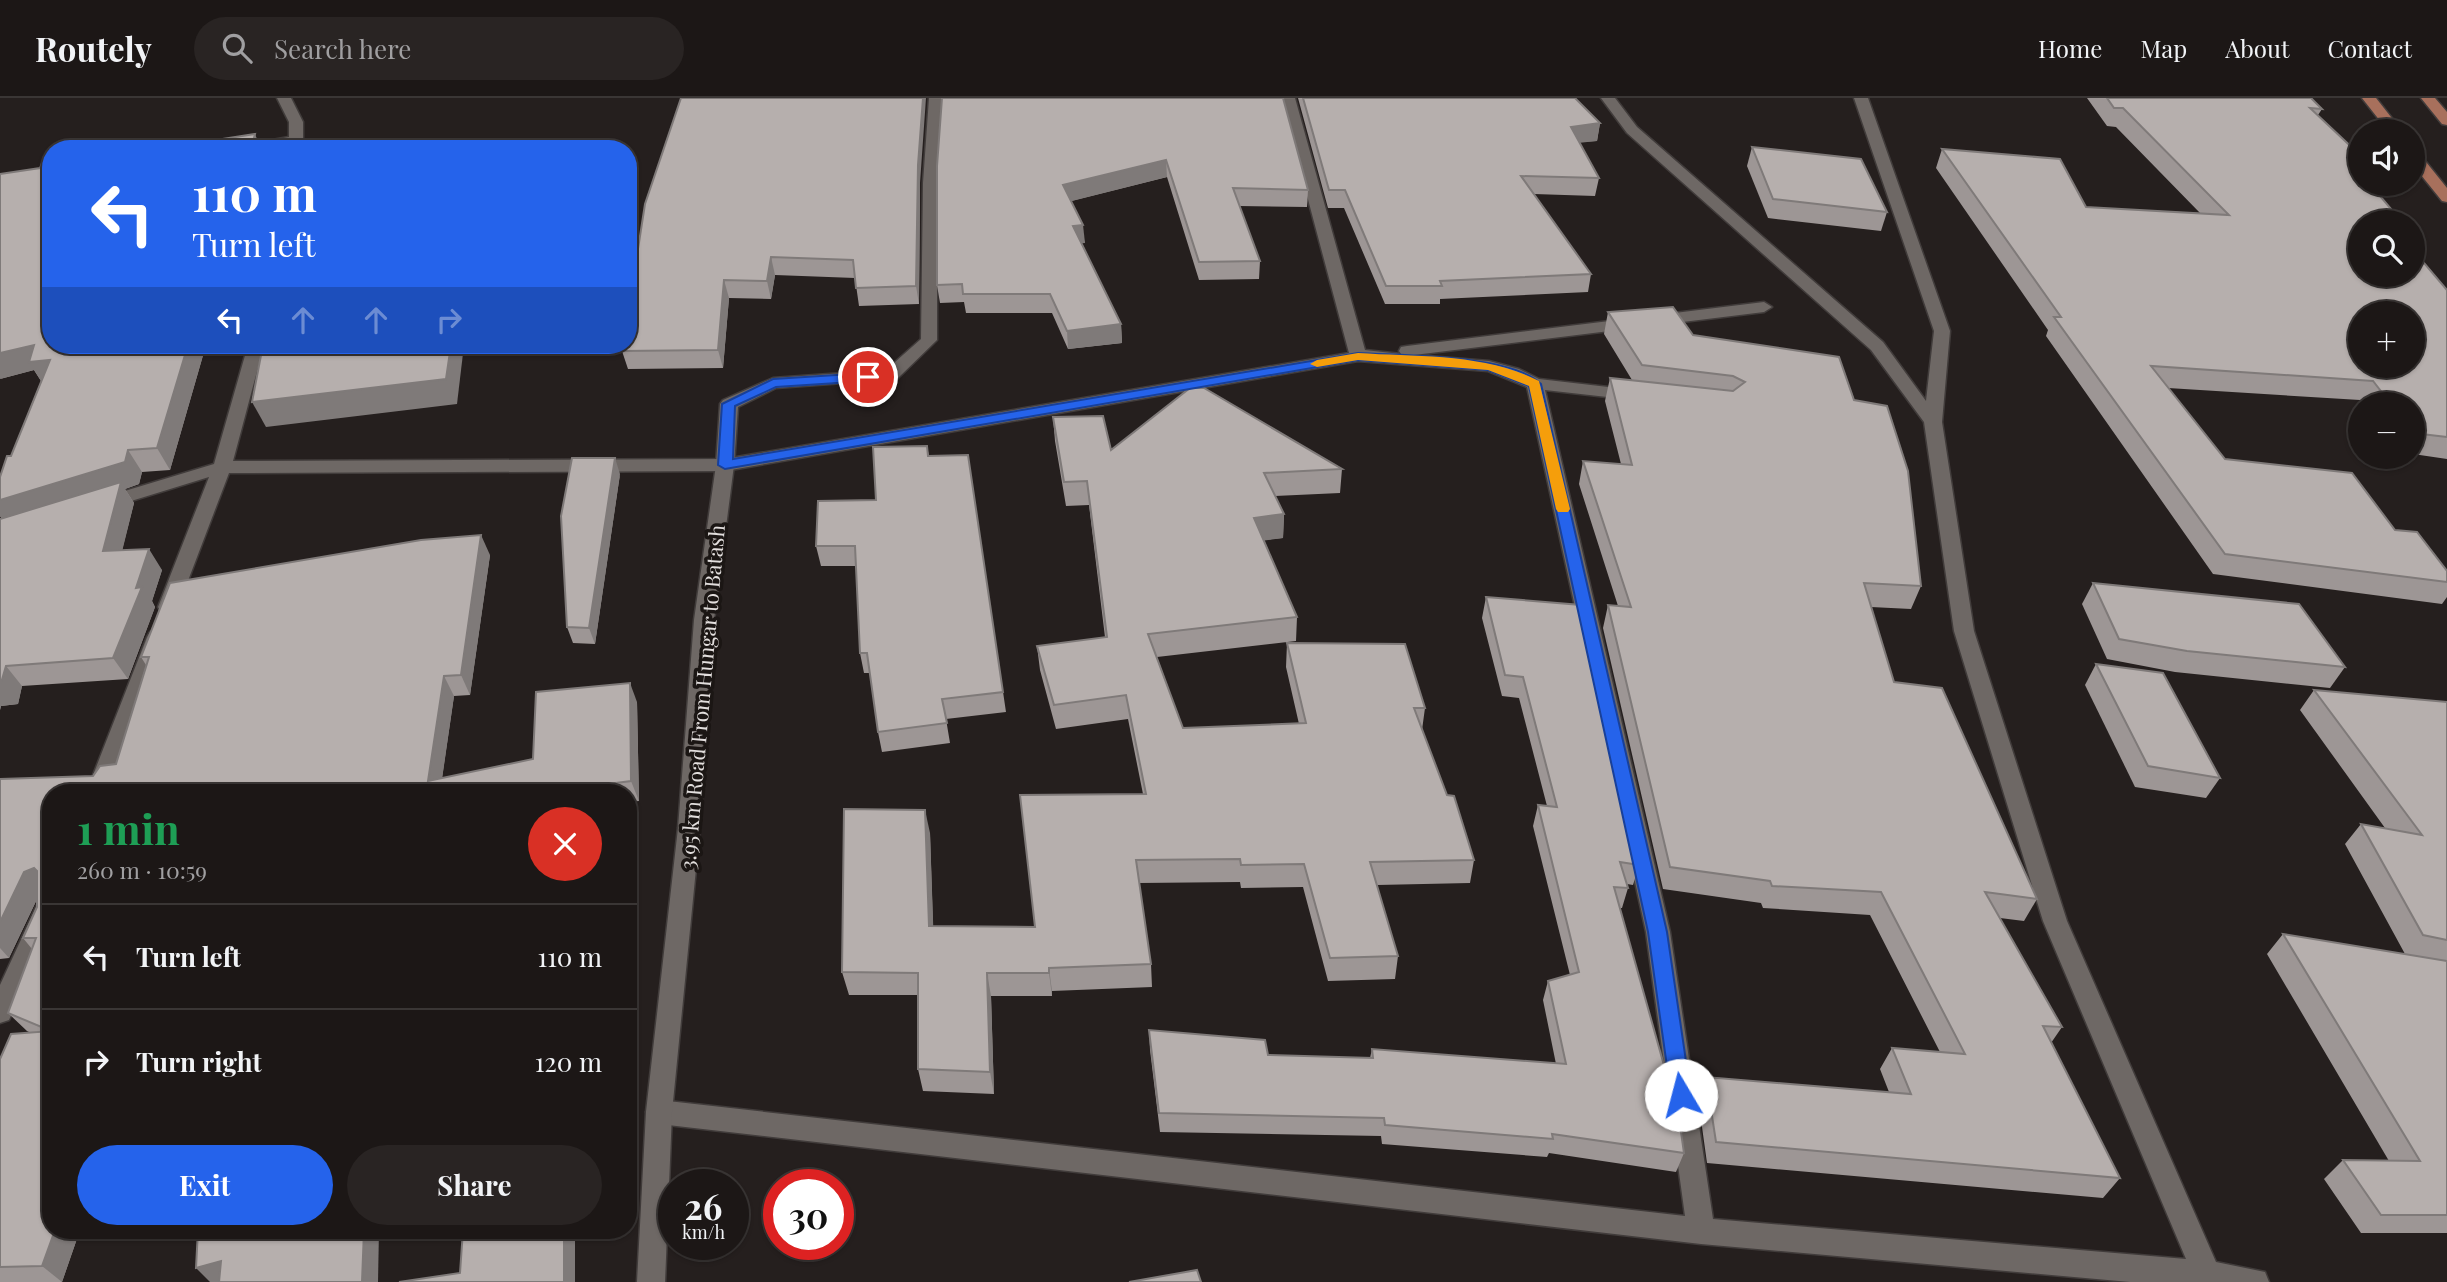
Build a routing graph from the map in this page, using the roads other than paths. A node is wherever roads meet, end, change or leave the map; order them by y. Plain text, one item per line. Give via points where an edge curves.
1 (284, 98) edge
2 (936, 98) edge
3 (1288, 98) edge
4 (1608, 98) edge
5 (1861, 98) edge
6 (2369, 98) edge
7 (2428, 98) edge
8 (2386, 119) edge
9 (2447, 121) edge
10 (296, 140) edge
11 (2425, 170) edge
12 (2447, 198) edge
13 (1764, 307) dead end
14 (253, 354) edge
15 (1358, 356) junction
16 (1535, 384) junction
17 (1645, 396) edge
18 (1933, 422) junction
19 (725, 465) junction
20 (222, 467) junction
21 (78, 512) edge
22 (100, 784) edge
23 (42, 919) edge
24 (0, 1012) edge
25 (659, 1112) junction
26 (1701, 1231) junction
27 (2207, 1275) junction
28 (2155, 1276) edge
29 (651, 1282) edge
30 (2255, 1282) edge

1 - 10 street via 296,122
2 - 19 street, 3.95 km Road From Hungar to Batash via 930,183 929,340 891,375 773,383 729,404
3 - 15 street
4 - 18 street via 1632,130 1877,346
5 - 18 street via 1942,331
6 - 8 main road
7 - 9 main road
11 - 12 main road
13 - 15 street
14 - 20 street
15 - 16 street via 1489,366
15 - 19 street
16 - 17 street
16 - 26 street via 1658,932
18 - 27 street via 1965,631 2055,921
19 - 20 street
19 - 25 street, 3.95 km Road From Hungar to Batash via 704,620 689,828
20 - 21 street
20 - 22 street
23 - 24 street
25 - 26 street
25 - 29 street, 3.95 km Road From Hungar to Batash
26 - 28 street
27 - 28 street
27 - 30 street

